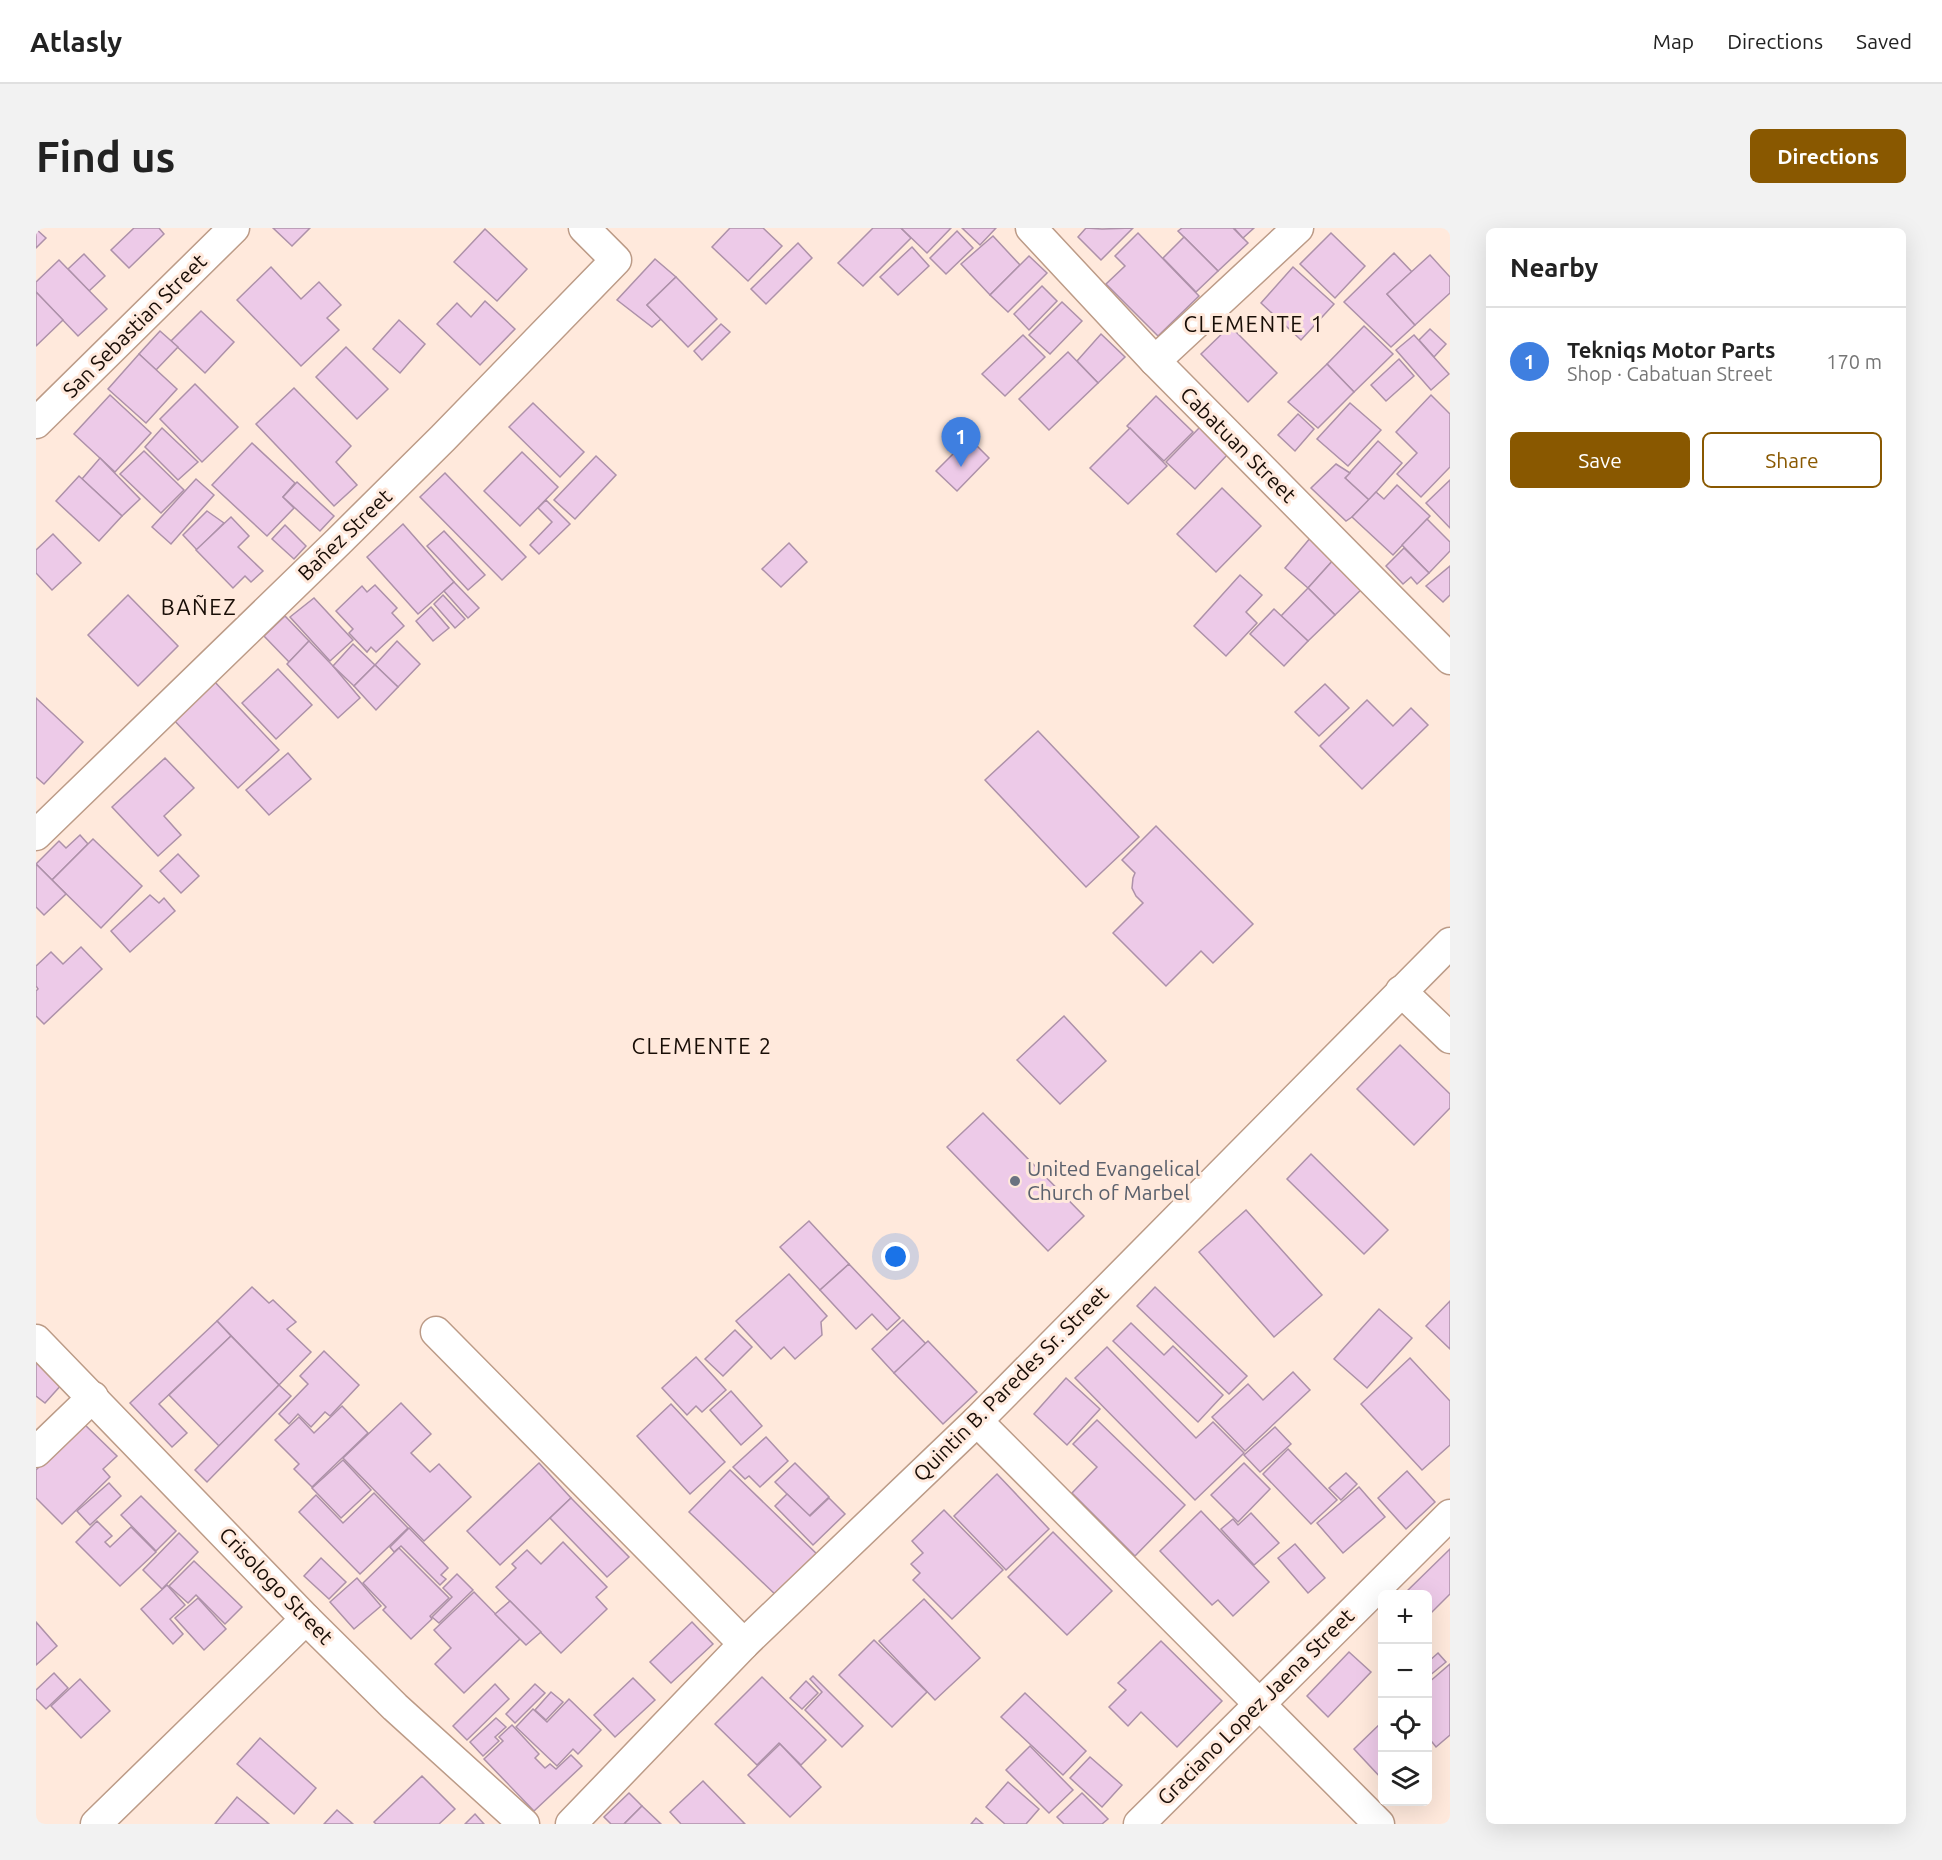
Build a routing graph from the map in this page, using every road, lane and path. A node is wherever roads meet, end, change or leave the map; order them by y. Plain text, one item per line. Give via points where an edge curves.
1 (234, 228) edge
2 (584, 228) edge
3 (1031, 228) edge
4 (1298, 228) edge
5 (1155, 361) junction
6 (36, 423) edge
7 (1450, 659) edge
8 (36, 835) edge
9 (1450, 943) edge
10 (1401, 991) junction
11 (1450, 1038) edge
12 (436, 1332) dead end
13 (36, 1340) edge
14 (93, 1397) junction
15 (977, 1421) junction
16 (36, 1452) edge
17 (1450, 1515) edge
18 (306, 1618) junction
19 (744, 1644) junction
20 (1259, 1703) junction
21 (96, 1824) edge
22 (524, 1824) edge
23 (571, 1824) edge
24 (1139, 1824) edge
25 (1379, 1824) edge

1 - 6 street, San Sebastian Street
2 - 8 street, Bañez Street via 616,260 363,518
3 - 5 street, Cabatuan Street
4 - 5 street
5 - 7 street, Cabatuan Street
9 - 10 street, Quintin B. Paredes Sr. Street
10 - 11 street
10 - 15 street, Quintin B. Paredes Sr. Street
12 - 19 street
13 - 14 street, Crisologo Street
14 - 16 street
14 - 18 street, Crisologo Street
15 - 19 street, Quintin B. Paredes Sr. Street
15 - 20 street
17 - 20 street, Graciano Lopez Jaena Street
18 - 21 street
18 - 22 street, Crisologo Street via 395,1707
19 - 23 street, Quintin B. Paredes Sr. Street
20 - 24 street, Graciano Lopez Jaena Street
20 - 25 street

